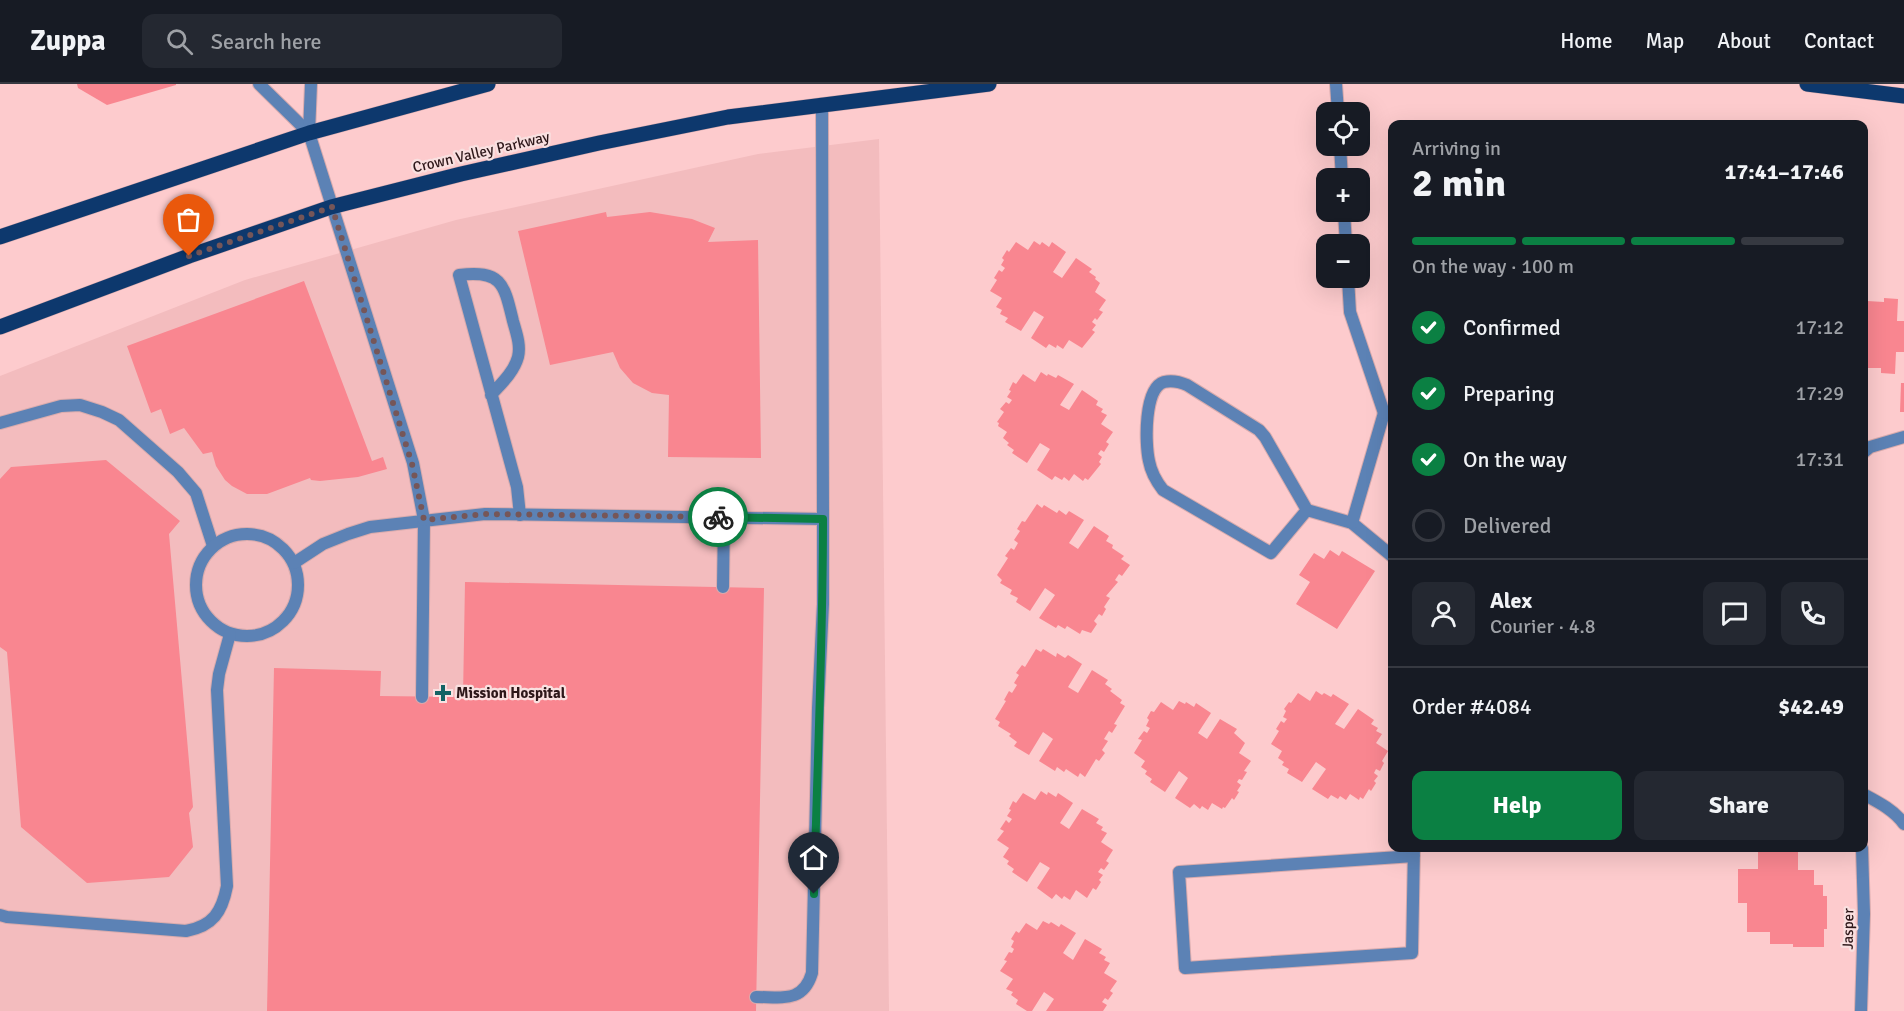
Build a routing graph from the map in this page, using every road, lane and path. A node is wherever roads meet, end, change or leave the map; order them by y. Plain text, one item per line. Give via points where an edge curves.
1 (259, 84) edge
2 (311, 84) edge
3 (488, 84) edge
4 (989, 84) edge
5 (1336, 84) edge
6 (1807, 84) edge
7 (1904, 96) edge
8 (1337, 102) edge
9 (822, 104) junction
10 (309, 133) junction
11 (332, 207) junction
12 (0, 237) edge
13 (1349, 288) edge
14 (0, 327) edge
15 (491, 395) junction
16 (0, 423) edge
17 (1904, 437) edge
18 (1868, 449) edge
19 (1306, 510) junction
20 (520, 515) junction
21 (724, 517) junction
22 (823, 519) junction
23 (424, 520) junction
24 (1352, 523) junction
25 (213, 546) junction
26 (1388, 553) edge
27 (294, 563) junction
28 (723, 587) dead end
29 (230, 634) junction
30 (422, 697) dead end
31 (1868, 796) edge
32 (1904, 825) edge
33 (1414, 852) edge
34 (1862, 852) edge
35 (0, 915) edge
36 (756, 997) dead end
37 (1861, 1011) edge

1 - 10 street
2 - 10 street
3 - 10 main road
4 - 9 main road, Crown Valley Parkway
5 - 8 street
6 - 7 main road
9 - 11 main road, Crown Valley Parkway via 728,117 598,143
9 - 22 street
10 - 11 street
10 - 12 main road
11 - 14 main road, Crown Valley Parkway
11 - 23 street via 412,464
13 - 24 street via 1350,312 1384,413
15 - 15 street via 515,366 519,355 506,291 499,282 478,272 459,274
15 - 20 street
16 - 25 street via 61,406 80,405 119,420 178,471 196,493
17 - 18 street
19 - 19 street via 1271,553 1163,490 1154,478 1148,452 1148,402 1155,388 1163,382 1187,385 1258,430
19 - 24 street
20 - 21 street
20 - 23 street
21 - 22 street
21 - 28 street
22 - 36 street via 812,973 803,991 789,997
23 - 27 street via 348,534 323,544
23 - 30 street
24 - 26 street
25 - 27 street via 226,538 257,536 272,540
25 - 29 street via 201,560 196,595 202,612
27 - 29 street via 299,587 285,620 260,635
29 - 35 street via 217,690 227,886 224,905 198,929 186,931
31 - 32 street via 1899,817
33 - 33 street via 1179,872 1185,968 1412,953
34 - 37 street, Jasper

